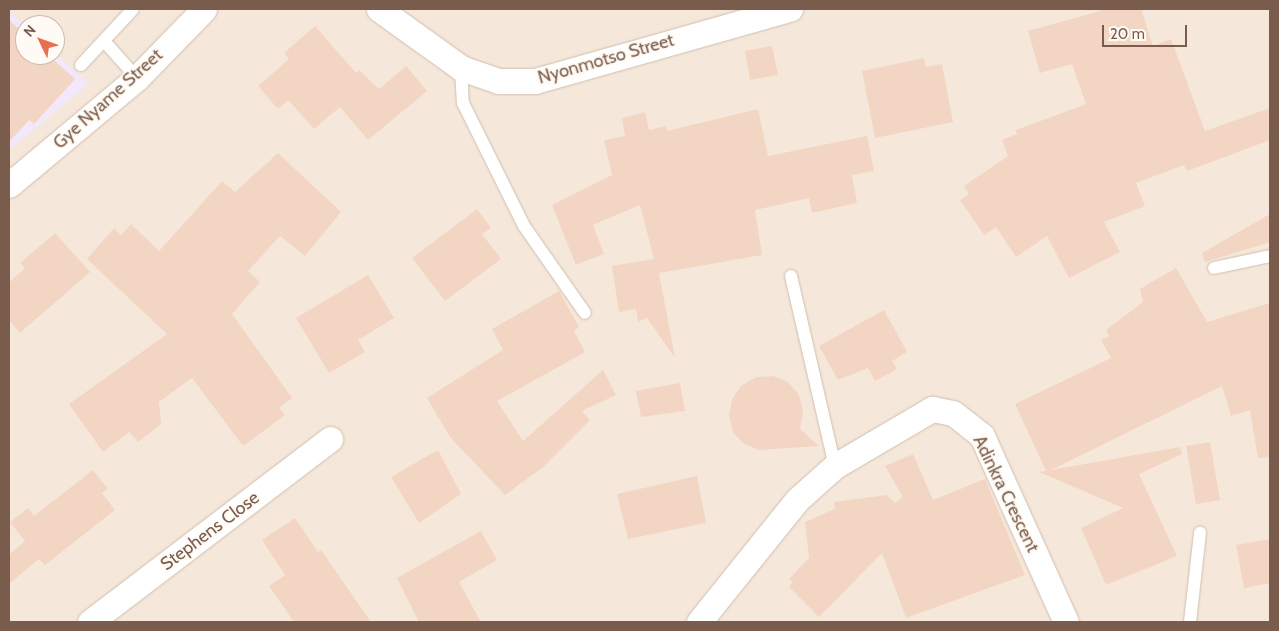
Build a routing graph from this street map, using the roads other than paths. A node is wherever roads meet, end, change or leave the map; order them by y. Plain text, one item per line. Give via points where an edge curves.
1 (133, 9) edge
2 (204, 9) edge
3 (379, 9) edge
4 (790, 9) edge
5 (728, 17) edge
6 (104, 42) junction
7 (81, 65) dead end
8 (461, 68) junction
9 (137, 78) junction
10 (9, 185) edge
11 (1270, 256) edge
12 (1214, 268) dead end
13 (791, 276) dead end
14 (585, 313) dead end
15 (330, 439) dead end
16 (835, 466) junction
17 (1200, 533) dead end
18 (90, 622) edge
19 (699, 622) edge
20 (1066, 622) edge
21 (1190, 622) edge

1 - 6 lane
2 - 9 street, Gye Nyame Street
3 - 8 street, Nyonmotso Street
4 - 5 street, Nyonmotso Street
5 - 8 street, Nyonmotso Street via 535,81 498,81
6 - 7 lane
6 - 9 lane
8 - 14 lane via 462,103 524,226
9 - 10 street, Gye Nyame Street
11 - 12 lane
13 - 16 lane
15 - 18 street, Stephens Close
16 - 19 street, Adinkra Crescent via 797,500
16 - 20 street, Adinkra Crescent via 932,409 953,413 969,423 982,436
17 - 21 lane

